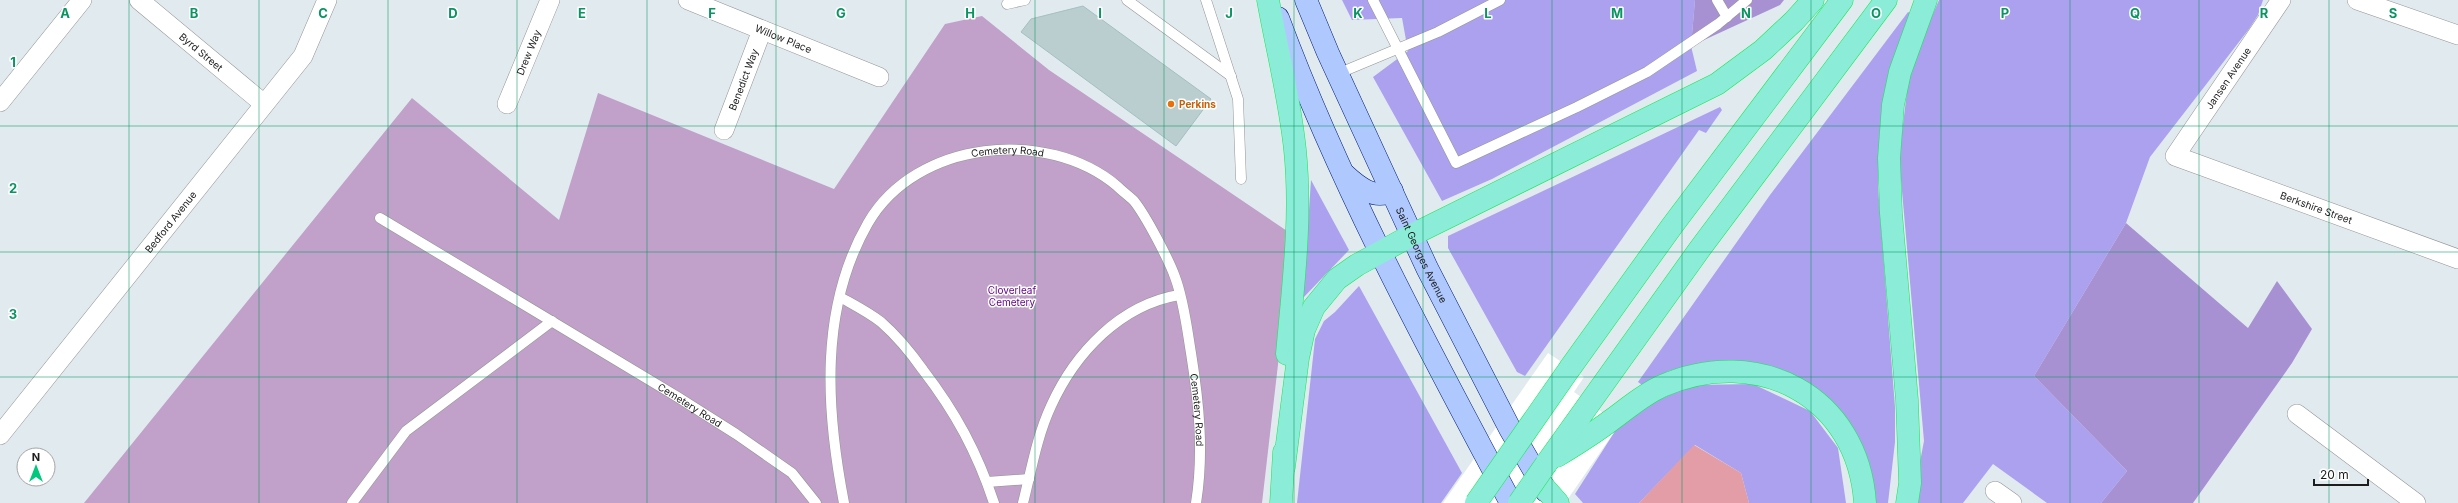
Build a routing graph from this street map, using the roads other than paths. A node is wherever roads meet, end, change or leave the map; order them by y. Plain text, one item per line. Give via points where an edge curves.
1 (82, 0) edge
2 (139, 0) edge
3 (328, 0) edge
4 (550, 0) edge
5 (688, 0) edge
6 (1025, 0) edge
7 (1127, 0) edge
8 (1206, 0) edge
9 (1268, 0) edge
10 (1271, 0) edge
11 (1306, 0) edge
12 (1373, 0) edge
13 (1500, 0) edge
14 (1717, 0) edge
15 (1747, 0) edge
16 (1813, 0) edge
17 (1842, 0) edge
18 (1886, 0) edge
19 (1926, 0) edge
20 (2281, 0) edge
21 (2357, 0) edge
22 (1007, 4) dead end
23 (1727, 17) junction
24 (762, 30) junction
25 (2458, 35) edge
26 (1398, 47) junction
27 (1337, 74) junction
28 (1231, 76) junction
29 (879, 77) dead end
30 (0, 102) edge
31 (264, 104) junction
32 (507, 104) dead end
33 (724, 130) dead end
34 (2175, 156) joint
35 (1342, 171) junction
36 (1241, 179) dead end
37 (1392, 192) junction
38 (380, 218) dead end
39 (1412, 235) junction
40 (1382, 251) junction
41 (2458, 259) edge
42 (1180, 294) junction
43 (840, 297) junction
44 (552, 320) junction
45 (2296, 414) dead end
46 (0, 435) edge
47 (1908, 446) junction
48 (1546, 464) junction
49 (1284, 467) junction
50 (1029, 480) junction
51 (987, 482) junction
52 (1995, 491) dead end
53 (1547, 494) edge
54 (352, 503) edge
55 (816, 503) edge
56 (844, 503) edge
57 (994, 503) edge
58 (1023, 503) edge
59 (1196, 503) edge
60 (1281, 503) edge
61 (1476, 503) edge
62 (1511, 503) edge
63 (1519, 503) edge
64 (1558, 503) edge
65 (1865, 503) edge
66 (1896, 503) edge
67 (1907, 503) edge
68 (2012, 503) edge
69 (2416, 503) edge

1 - 30 street
2 - 31 street, Byrd Street
3 - 31 street, Bedford Avenue via 302,56
4 - 32 street, Drew Way
5 - 24 street, Willow Place
6 - 22 lane
7 - 28 lane
8 - 28 lane
9 - 49 highway via 1292,126 1297,181 1292,294 1283,399
10 - 35 main road via 1296,67
11 - 27 main road, Saint Georges Avenue
12 - 26 lane
13 - 26 lane via 1438,32
14 - 23 lane
15 - 23 lane
16 - 39 highway via 1763,50 1717,84
17 - 61 highway, bridge via 1672,226
18 - 48 highway via 1699,250
19 - 47 highway via 1900,72 1892,111 1889,158 1890,213 1907,400
20 - 34 street, Jansen Avenue
21 - 25 street
23 - 26 lane via 1648,72 1577,108 1456,163
24 - 29 street, Willow Place
24 - 33 street, Benedict Way
26 - 27 lane
27 - 37 main road, Saint Georges Avenue
28 - 36 lane via 1238,99
31 - 46 street, Bedford Avenue
34 - 41 street, Berkshire Street
35 - 37 main road via 1368,192 1380,195
35 - 40 main road
37 - 39 main road, Saint Georges Avenue
38 - 44 lane, Cemetery Road
39 - 40 highway
39 - 53 main road, Saint Georges Avenue via 1510,429
40 - 49 highway via 1337,279 1308,318 1298,358
40 - 62 main road
42 - 43 lane, Cemetery Road via 1175,277 1133,201 1108,179 1086,166 1060,156 1015,150 984,150 950,158 925,169 881,205 868,223 853,255
42 - 50 lane via 1160,298 1125,316 1107,329 1085,352 1050,407
42 - 59 lane, Cemetery Road via 1198,400 1201,440
43 - 51 lane via 864,309 881,322 916,360 961,423
43 - 56 lane, Cemetery Road via 831,351 831,418
44 - 54 lane via 406,431
44 - 55 lane, Cemetery Road via 755,447 792,473
45 - 69 street
47 - 66 highway
47 - 67 highway via 1910,483
48 - 63 highway, bridge
48 - 65 highway via 1650,392 1690,376 1719,371 1733,372 1776,379 1812,398 1839,425 1857,460
49 - 60 highway
50 - 51 lane
50 - 58 lane
51 - 57 lane
52 - 68 street
53 - 64 highway

